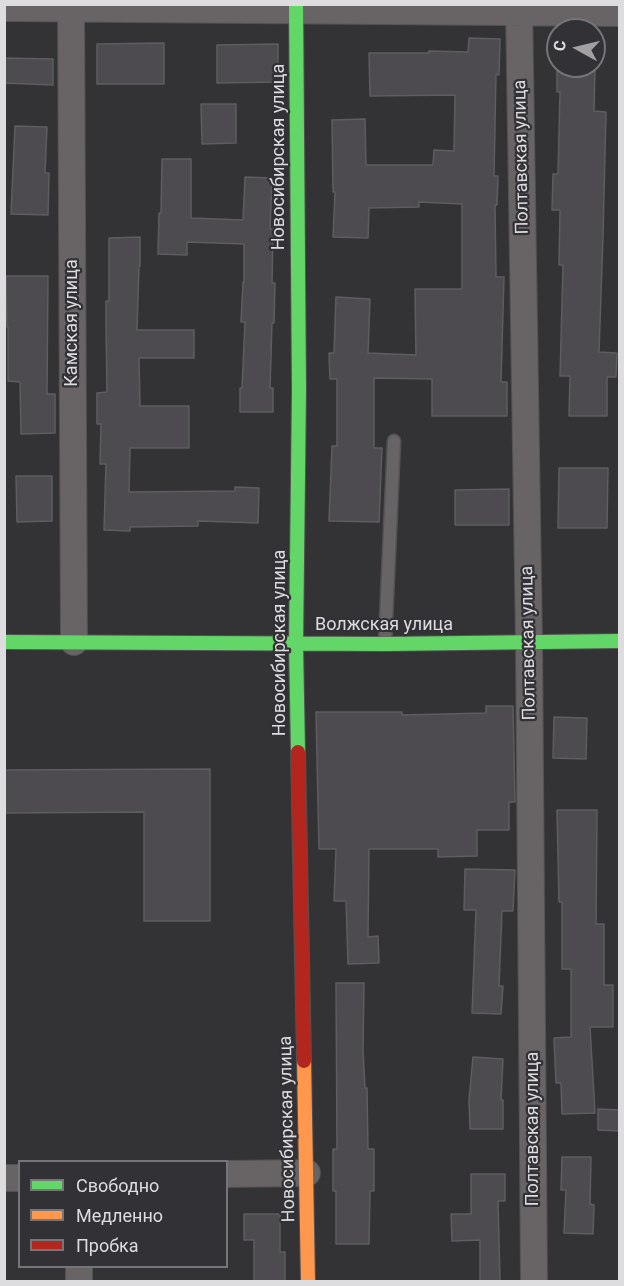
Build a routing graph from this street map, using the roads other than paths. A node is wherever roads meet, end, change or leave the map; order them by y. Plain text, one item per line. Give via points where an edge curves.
1 (71, 6) edge
2 (296, 7) edge
3 (4, 8) edge
4 (519, 8) edge
5 (620, 13) edge
6 (394, 441) dead end
7 (620, 641) edge
8 (4, 642) edge
9 (74, 642) junction
10 (529, 642) junction
11 (296, 644) junction
12 (385, 644) junction
13 (307, 1173) junction
14 (228, 1174) edge
15 (308, 1281) edge
16 (534, 1281) edge

1 - 2 street
1 - 3 street
1 - 9 street, Камская улица
2 - 4 street
2 - 11 street, Новосибирская улица
4 - 5 street
4 - 10 street, Полтавская улица
6 - 12 lane
7 - 10 street, Волжская улица
8 - 9 street, Волжская улица
9 - 11 street, Волжская улица
10 - 12 street, Волжская улица
10 - 16 street, Полтавская улица
11 - 12 street, Волжская улица
11 - 13 street, Новосибирская улица
13 - 14 street
13 - 15 street, Новосибирская улица

